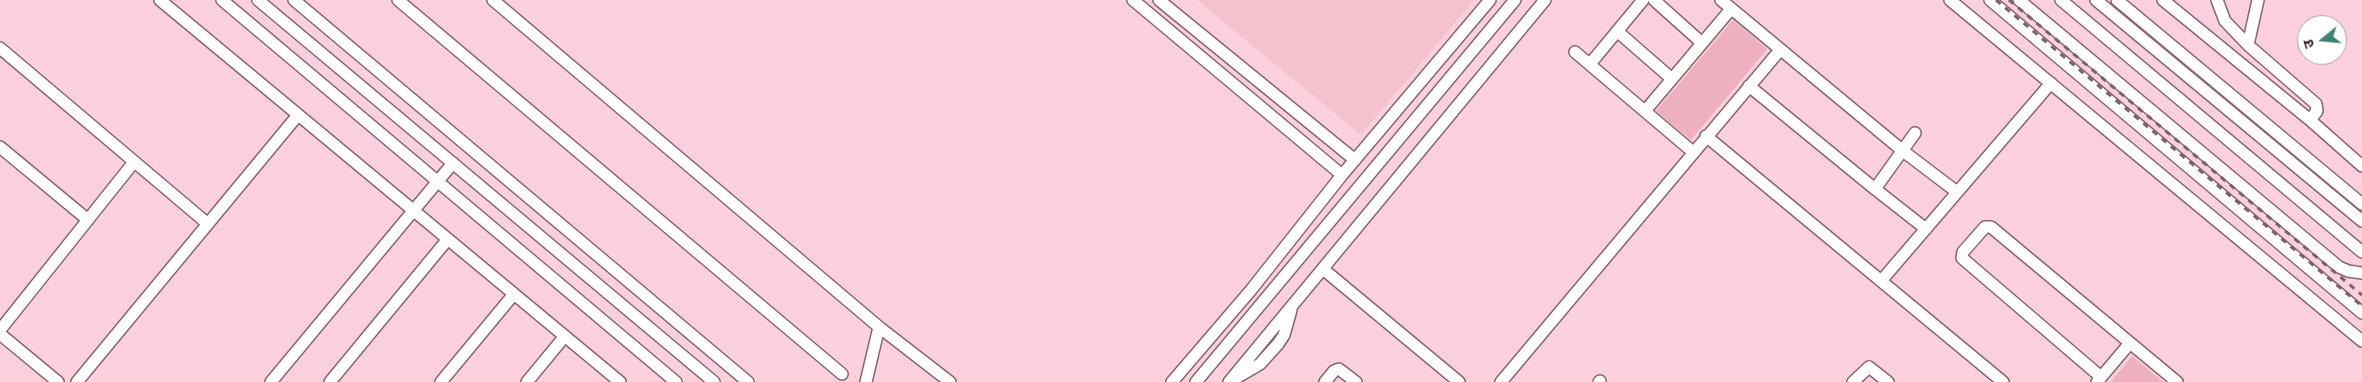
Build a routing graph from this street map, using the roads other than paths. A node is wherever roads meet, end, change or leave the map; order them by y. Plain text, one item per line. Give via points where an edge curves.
1 (160, 0) edge
2 (222, 0) edge
3 (258, 0) edge
4 (294, 0) edge
5 (398, 0) edge
6 (493, 0) edge
7 (1133, 0) edge
8 (1159, 0) edge
9 (1490, 0) edge
10 (1515, 0) edge
11 (1545, 0) edge
12 (1643, 0) edge
13 (1654, 0) edge
14 (1720, 0) edge
15 (1950, 0) edge
16 (1990, 0) edge
17 (2019, 0) edge
18 (2060, 0) edge
19 (2096, 0) edge
20 (2117, 0) edge
21 (2163, 0) edge
22 (2216, 0) edge
23 (2258, 0) edge
24 (1731, 9) junction
25 (1617, 31) junction
26 (1702, 43) junction
27 (2248, 45) junction
28 (0, 48) edge
29 (1780, 50) junction
30 (1575, 52) dead end
31 (1590, 64) junction
32 (1672, 79) junction
33 (2051, 82) junction
34 (1749, 86) junction
35 (1645, 111) junction
36 (298, 115) junction
37 (2310, 120) junction
38 (1915, 133) dead end
39 (1706, 136) junction
40 (0, 147) edge
41 (1903, 151) junction
42 (1693, 152) junction
43 (1355, 160) junction
44 (134, 162) junction
45 (452, 162) junction
46 (2362, 166) edge
47 (1342, 175) junction
48 (436, 182) junction
49 (1875, 189) junction
50 (1957, 192) junction
51 (2362, 204) edge
52 (413, 210) junction
53 (88, 220) junction
54 (2362, 221) edge
55 (208, 224) junction
56 (1926, 229) junction
57 (448, 239) junction
58 (2362, 252) edge
59 (1323, 269) junction
60 (2362, 273) edge
61 (1882, 281) junction
62 (514, 294) junction
63 (2362, 313) edge
64 (879, 327) junction
65 (0, 332) edge
66 (565, 336) junction
67 (2362, 341) edge
68 (2130, 343) junction
69 (842, 374) dead end
70 (334, 378) edge
71 (2099, 380) edge
72 (58, 382) edge
73 (77, 382) edge
74 (271, 382) edge
75 (347, 382) edge
76 (441, 382) edge
77 (527, 382) edge
78 (620, 382) edge
79 (676, 382) edge
80 (714, 382) edge
81 (748, 382) edge
82 (866, 382) edge
83 (950, 382) edge
84 (1172, 382) edge
85 (1196, 382) edge
86 (1229, 382) edge
87 (1325, 382) edge
88 (1356, 382) edge
89 (1459, 382) edge
90 (1501, 382) edge
91 (1853, 382) edge
92 (1888, 382) edge
93 (2003, 382) edge
94 (2177, 382) edge

1 - 36 street
2 - 48 street
3 - 45 street
4 - 81 street
5 - 69 street
6 - 64 street
7 - 47 street
8 - 43 street
9 - 43 street
10 - 85 street
11 - 59 street
12 - 25 street
13 - 26 street
14 - 24 street
15 - 33 street
16 - 63 street
17 - 60 street via 2339,267
18 - 58 street
19 - 54 street
20 - 51 street
21 - 37 street
22 - 27 street via 2225,21
23 - 27 street
24 - 26 street
24 - 29 street
25 - 31 street
25 - 32 street
26 - 32 street
27 - 37 street via 2316,104 2317,111
28 - 44 street
29 - 34 street
29 - 41 street
30 - 31 street
31 - 35 street
32 - 35 street
33 - 50 street
33 - 67 street
34 - 39 street
34 - 49 street
35 - 42 street
36 - 52 street
36 - 55 street
37 - 46 street
38 - 41 street
39 - 42 street
39 - 61 street
40 - 53 street
41 - 49 street
41 - 50 street
42 - 90 street
43 - 47 street
44 - 53 street
44 - 55 street
45 - 48 street
45 - 80 street
47 - 84 street via 1251,290
48 - 52 street
48 - 79 street
49 - 56 street
50 - 56 street
52 - 57 street
52 - 74 street
53 - 65 street
55 - 73 street
56 - 61 street
57 - 62 street
57 - 70 street
59 - 86 street
59 - 89 street
61 - 93 street
62 - 66 street
62 - 76 street
64 - 82 street
64 - 83 street
65 - 72 street
66 - 77 street
66 - 78 street
68 - 71 street
68 - 71 street via 1989,225 1963,252 1965,260
68 - 94 street
70 - 75 street
87 - 88 street via 1339,369
91 - 92 street via 1869,367

